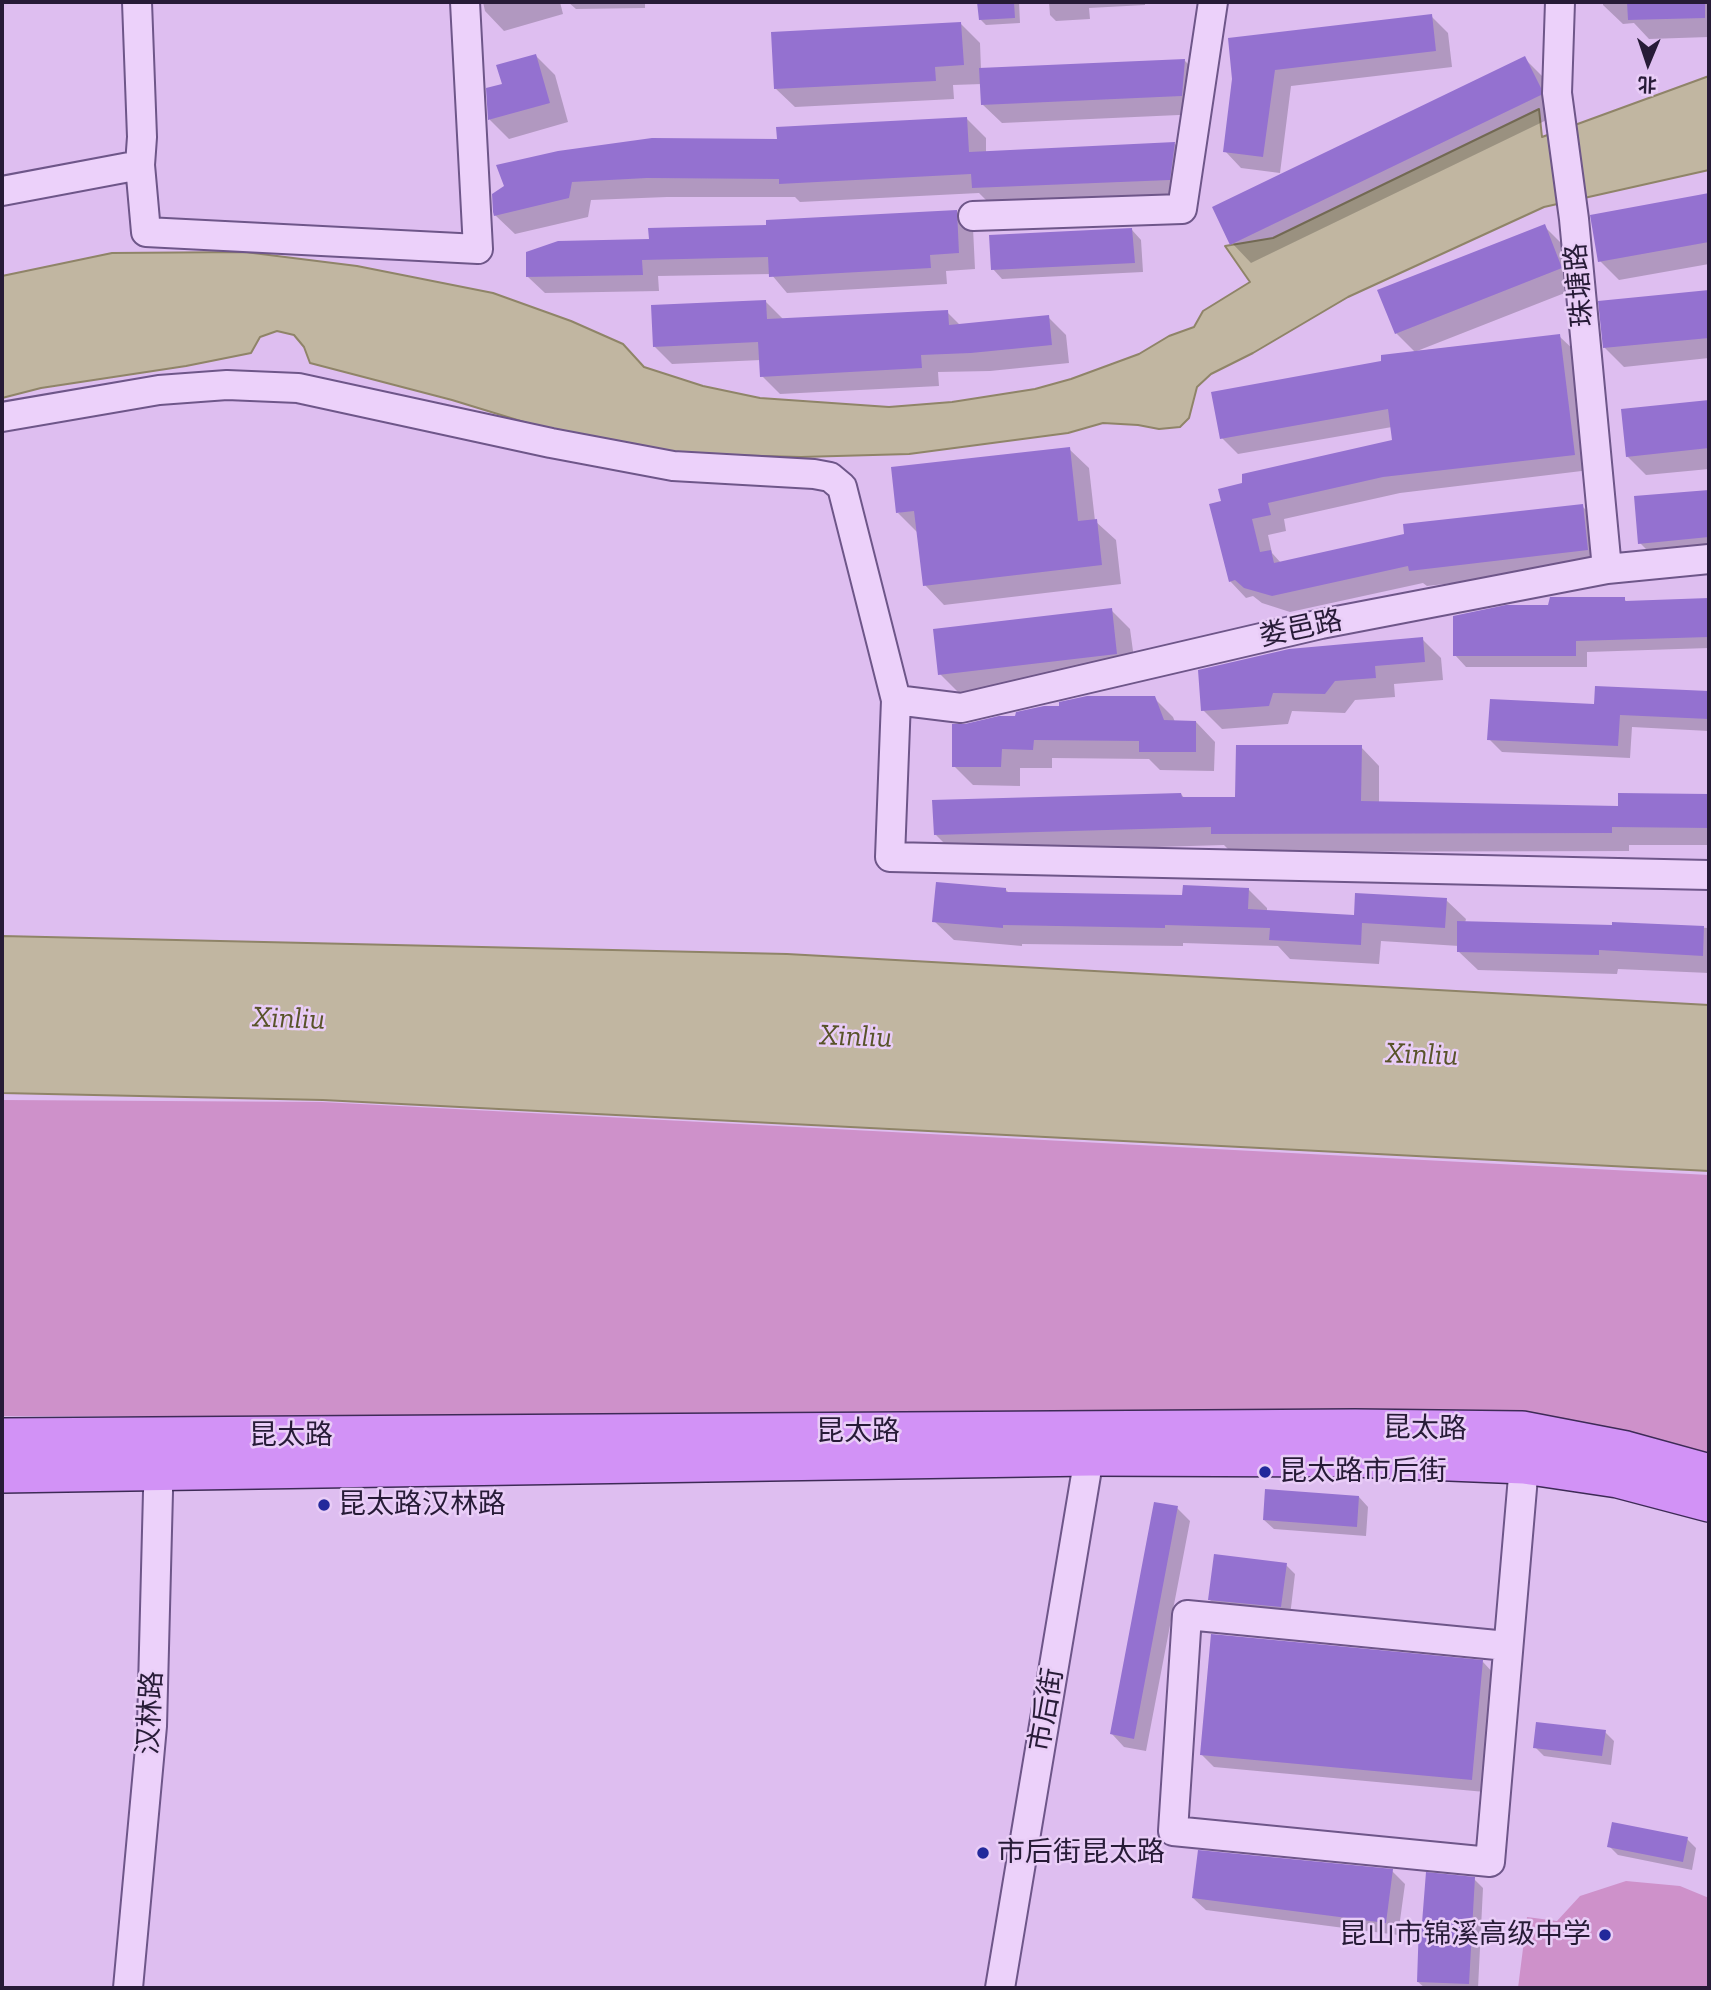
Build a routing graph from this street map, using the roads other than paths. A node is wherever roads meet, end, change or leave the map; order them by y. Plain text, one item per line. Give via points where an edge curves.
1 (137, 2) edge
2 (465, 2) edge
3 (1213, 2) edge
4 (1560, 2) edge
5 (140, 165) junction
6 (2, 191) edge
7 (974, 216) dead end
8 (2, 417) edge
9 (1709, 559) edge
10 (1607, 569) junction
11 (896, 700) junction
12 (1709, 875) edge
13 (160, 1436) junction
14 (2, 1437) edge
15 (1091, 1444) junction
16 (1524, 1465) junction
17 (159, 1472) junction
18 (1709, 1473) edge
19 (2, 1474) edge
20 (1709, 1503) edge
21 (1507, 1646) junction
22 (128, 1988) edge
23 (1000, 1988) edge

1 - 5 street
2 - 5 street via 478,249 146,232
3 - 7 street via 1182,209
4 - 10 street, 珠塘路 via 1557,93 1574,219
5 - 6 street
8 - 11 street via 159,390 227,385 298,388 673,466 830,477 842,487
9 - 10 street, 娄邑路
10 - 11 street, 娄邑路 via 1321,624 961,708
11 - 12 street via 890,857
13 - 14 main road, 昆太路
13 - 15 main road, 昆太路
13 - 17 street, 汉林路
15 - 16 main road, 昆太路
15 - 17 main road, 昆太路
15 - 18 main road, 昆太路 via 1355,1428 1522,1430
15 - 23 street, 市后街
16 - 20 main road, 昆太路 via 1618,1479
16 - 21 street
17 - 19 main road, 昆太路
17 - 22 street, 汉林路 via 152,1726
21 - 21 street via 1490,1862 1173,1830 1187,1615

